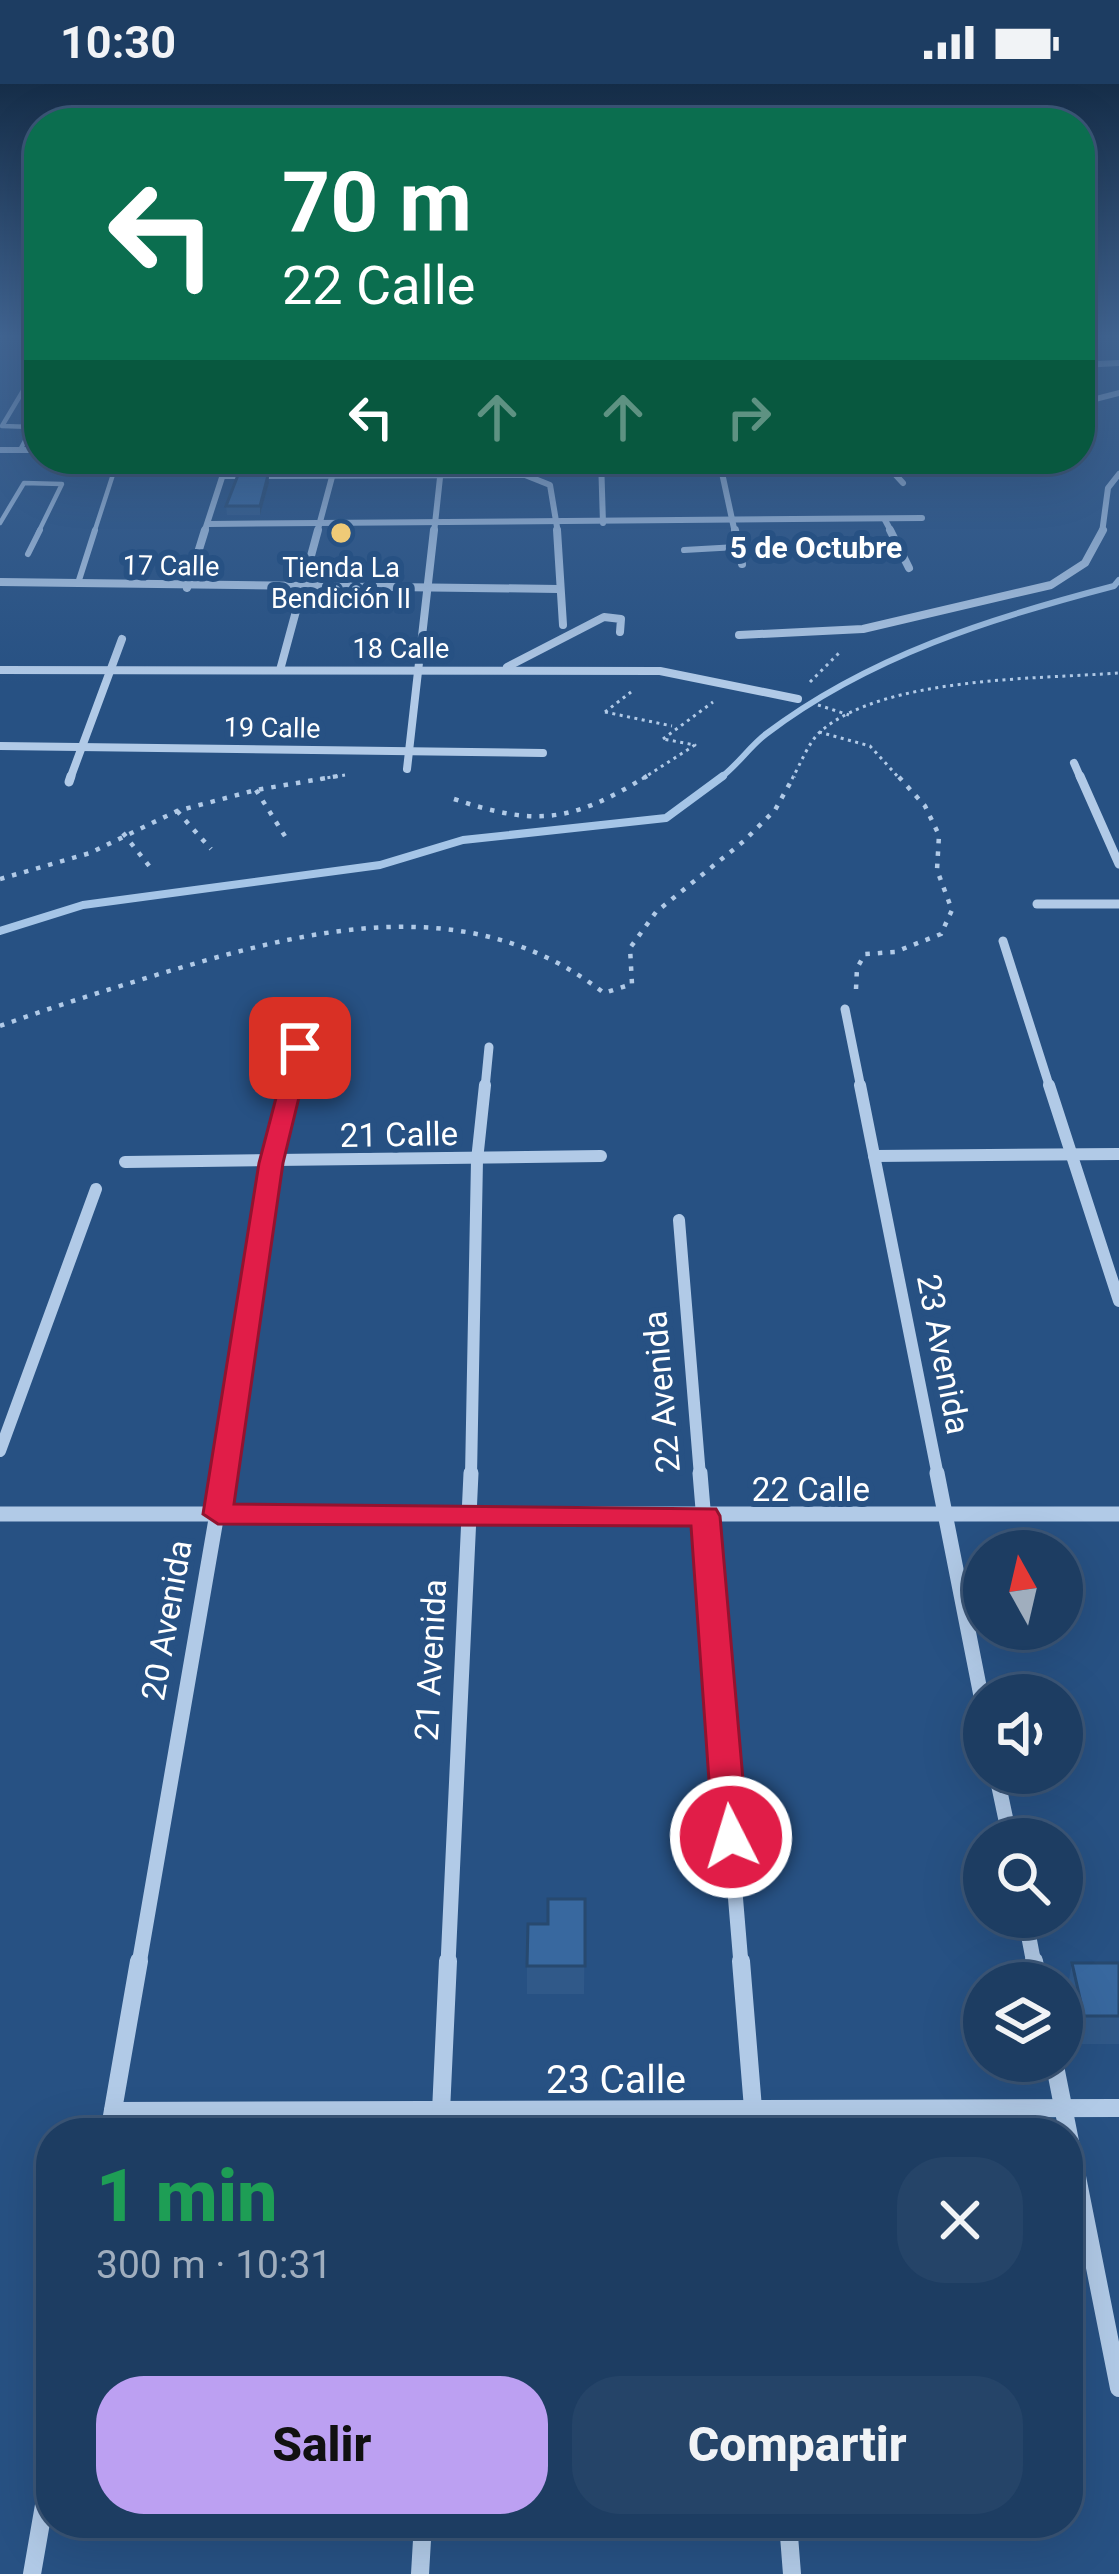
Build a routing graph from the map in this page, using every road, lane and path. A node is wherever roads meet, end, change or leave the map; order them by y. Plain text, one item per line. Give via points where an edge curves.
1 (117, 474) edge
2 (601, 474) edge
3 (722, 474) edge
4 (894, 474) edge
5 (1119, 474) edge
6 (222, 476) joint
7 (440, 476) junction
8 (332, 477) junction
9 (903, 483) dead end
10 (922, 518) dead end
11 (885, 520) junction
12 (435, 522) junction
13 (0, 523) edge
14 (319, 523) junction
15 (603, 523) junction
16 (732, 523) junction
17 (208, 524) junction
18 (557, 524) junction
19 (737, 547) junction
20 (684, 550) dead end
21 (28, 554) dead end
22 (742, 564) dead end
23 (909, 568) dead end
24 (80, 580) dead end
25 (0, 582) edge
26 (187, 587) junction
27 (302, 587) junction
28 (427, 588) junction
29 (558, 589) junction
30 (562, 625) dead end
31 (862, 629) junction
32 (620, 632) dead end
33 (740, 635) dead end
34 (122, 639) dead end
35 (0, 670) edge
36 (110, 670) junction
37 (280, 670) junction
38 (418, 670) junction
39 (501, 670) junction
40 (1119, 673) edge
41 (739, 686) junction
42 (794, 698) joint
43 (605, 712) dead end
44 (674, 726) junction
45 (819, 731) junction
46 (0, 746) edge
47 (82, 746) junction
48 (409, 751) junction
49 (543, 753) dead end
50 (1073, 764) dead end
51 (407, 769) joint
52 (68, 782) dead end
53 (256, 790) junction
54 (454, 799) dead end
55 (177, 811) junction
56 (123, 833) junction
57 (288, 841) dead end
58 (211, 849) dead end
59 (1119, 864) edge
60 (150, 867) dead end
61 (0, 879) edge
62 (1037, 904) dead end
63 (1119, 904) edge
64 (1003, 941) dead end
65 (845, 1010) joint
66 (0, 1025) edge
67 (300, 1048) dead end
68 (489, 1048) dead end
69 (1119, 1154) edge
70 (1072, 1155) junction
71 (602, 1156) dead end
72 (874, 1156) junction
73 (478, 1160) junction
74 (125, 1162) dead end
75 (271, 1163) junction
76 (96, 1189) dead end
77 (679, 1220) dead end
78 (1119, 1301) edge
79 (0, 1451) edge
80 (470, 1513) junction
81 (0, 1514) edge
82 (218, 1514) junction
83 (1119, 1514) edge
84 (945, 1515) junction
85 (705, 1516) junction
86 (977, 1674) edge
87 (1058, 2082) edge
88 (1119, 2108) edge
89 (1064, 2109) junction
90 (113, 2111) junction
91 (753, 2111) junction
92 (441, 2113) junction
93 (112, 2118) edge
94 (441, 2118) edge
95 (754, 2118) edge
96 (1066, 2118) edge
97 (1083, 2205) edge
98 (1119, 2388) edge
99 (38, 2538) edge
100 (422, 2538) edge
101 (789, 2538) edge
102 (32, 2574) edge
103 (420, 2574) edge
104 (792, 2574) edge

1 - 24 lane
2 - 15 street
3 - 16 street
4 - 9 street
5 - 31 street via 1108,488 1102,534 1084,563 1051,585
6 - 8 street
6 - 17 street
7 - 8 street
7 - 12 street
7 - 18 street via 525,476 550,485
8 - 14 street
10 - 11 street
11 - 16 street
11 - 23 street
12 - 14 street
12 - 18 street
12 - 28 street
13 - 21 lane via 14,492 31,482 63,487
14 - 17 street
14 - 27 street
15 - 16 street
15 - 18 street
16 - 19 street
17 - 26 street
18 - 29 street
19 - 20 lane
19 - 22 street
25 - 26 street, 17 Calle
26 - 27 street, 17 Calle
27 - 28 street, 17 Calle
27 - 37 street
28 - 29 street, 17 Calle
28 - 38 street
29 - 30 street
31 - 33 street
31 - 42 path
32 - 39 street via 621,619 604,617
34 - 36 street
35 - 36 street, 18 Calle
36 - 37 street, 18 Calle
36 - 47 street
37 - 38 street, 18 Calle
38 - 39 street, 18 Calle
38 - 48 street
39 - 41 street, 18 Calle via 660,670
40 - 45 path via 958,684 886,698
41 - 42 street, 18 Calle
41 - 44 path
43 - 44 path
44 - 54 path via 663,739 695,745 581,809 517,818
45 - 65 path via 870,746 925,806 952,910 941,934 866,954
45 - 66 path via 775,809 656,912 629,948 632,984 604,993 582,973 520,948 452,932 352,927 250,947
46 - 47 street, 19 Calle
47 - 48 street, 19 Calle
47 - 52 street
48 - 49 street, 19 Calle
48 - 51 street
50 - 59 street
51 - 53 path
53 - 55 path
53 - 57 path
55 - 56 path
55 - 58 path
56 - 60 path
56 - 61 path via 90,853
62 - 63 street
64 - 70 street
65 - 72 street, 23 Avenida
67 - 75 street, 20 Avenida
68 - 73 street, 21 Avenida
69 - 70 street
70 - 72 street
70 - 78 street
71 - 73 street, 21 Calle
72 - 84 street, 23 Avenida
73 - 75 street, 21 Calle
73 - 80 street, 21 Avenida
74 - 75 street, 21 Calle
75 - 82 street, 20 Avenida
76 - 79 street
77 - 85 street, 22 Avenida
80 - 82 street, 22 Calle
80 - 85 street, 22 Calle
80 - 92 street, 21 Avenida
81 - 82 street, 22 Calle
82 - 90 street, 20 Avenida
83 - 84 street, 22 Calle
84 - 85 street, 22 Calle
84 - 86 street, 23 Avenida
85 - 91 street, 22 Avenida
87 - 89 street
88 - 89 street, 23 Calle
89 - 91 street, 23 Calle
89 - 96 street
90 - 92 street, 23 Calle
90 - 93 street, 20 Avenida
91 - 92 street, 23 Calle
91 - 95 street, 22 Avenida
92 - 94 street, 21 Avenida
97 - 98 street
99 - 102 street
100 - 103 street
101 - 104 street

